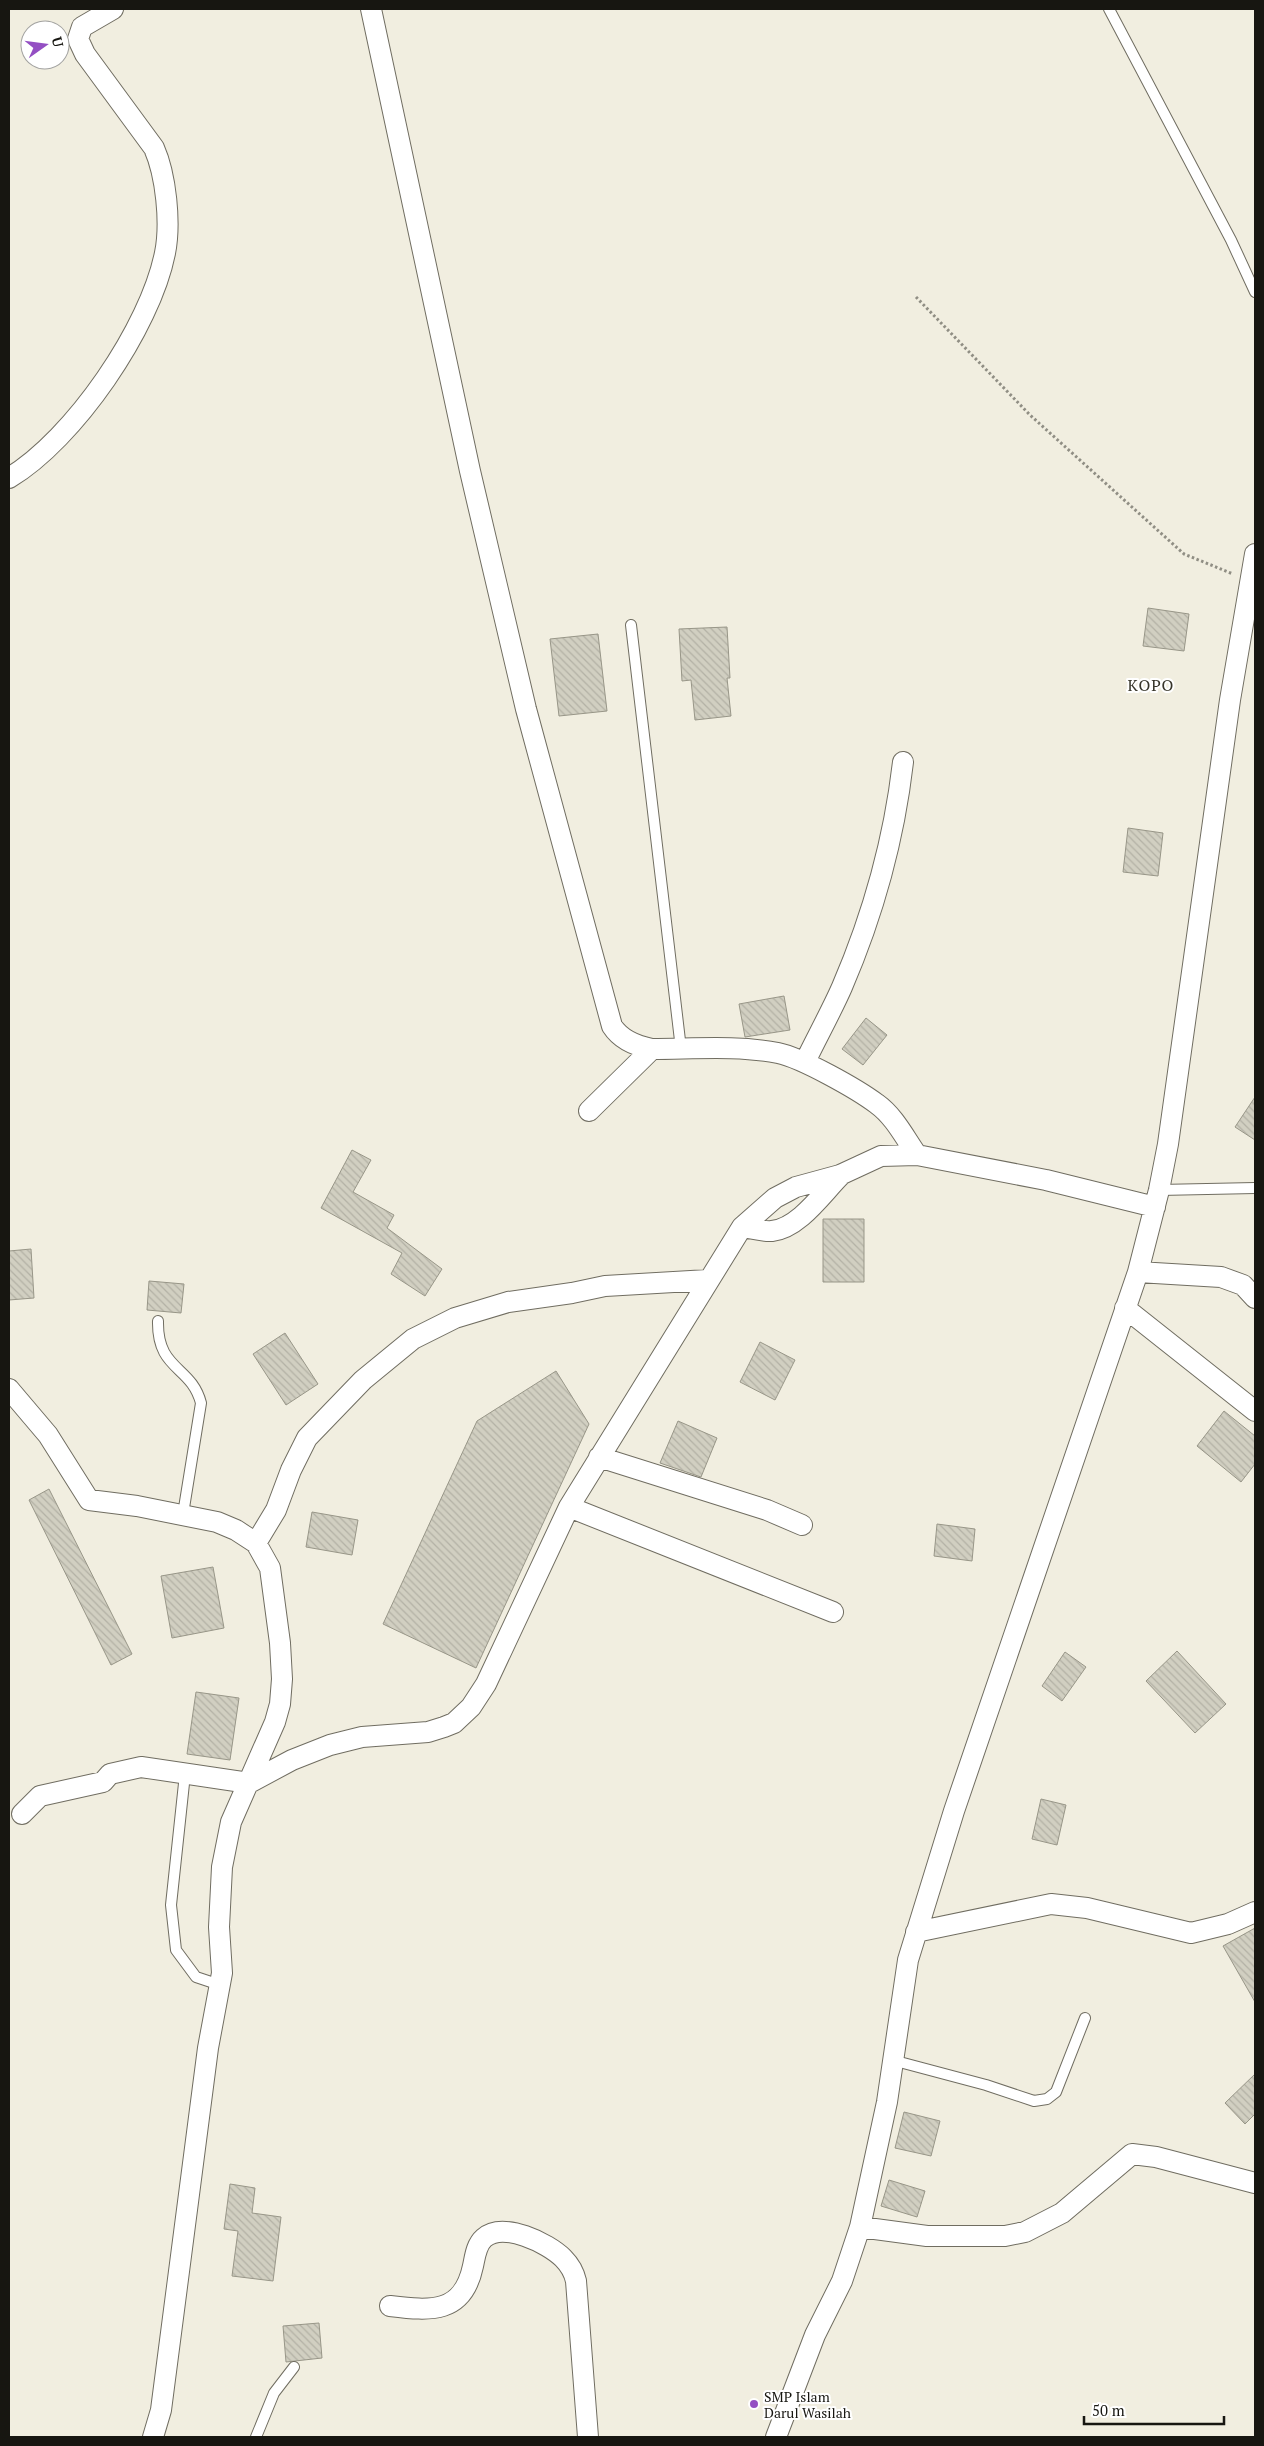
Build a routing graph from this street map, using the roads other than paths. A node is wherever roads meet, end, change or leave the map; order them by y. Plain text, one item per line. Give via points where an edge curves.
1 (113, 9) edge
2 (371, 9) edge
3 (1110, 9) edge
4 (1255, 292) edge
5 (9, 478) edge
6 (1255, 554) edge
7 (631, 625) dead end
8 (903, 762) dead end
9 (652, 1049) junction
10 (681, 1049) junction
11 (805, 1062) junction
12 (589, 1111) dead end
13 (917, 1155) junction
14 (840, 1175) junction
15 (1255, 1188) edge
16 (1157, 1198) junction
17 (742, 1227) junction
18 (1138, 1272) junction
19 (708, 1280) junction
20 (1255, 1298) edge
21 (1125, 1308) junction
22 (158, 1321) dead end
23 (9, 1389) edge
24 (1255, 1411) edge
25 (599, 1457) junction
26 (569, 1507) junction
27 (183, 1514) junction
28 (802, 1525) dead end
29 (256, 1543) junction
30 (833, 1612) dead end
31 (185, 1774) junction
32 (249, 1783) junction
33 (22, 1814) dead end
34 (1255, 1912) edge
35 (916, 1932) junction
36 (220, 1985) junction
37 (1085, 2018) dead end
38 (892, 2060) junction
39 (1255, 2183) edge
40 (860, 2227) junction
41 (390, 2306) dead end
42 (294, 2367) dead end
43 (153, 2437) edge
44 (256, 2437) edge
45 (588, 2437) edge
46 (776, 2437) edge

1 - 5 street via 82,27 78,39 85,54 158,155 167,230 165,252 135,329 102,384 44,451
2 - 9 street via 468,462 526,709 606,1011 620,1037
3 - 4 lane
6 - 16 street via 1225,737 1168,1144
7 - 10 lane
8 - 11 street via 898,806 872,908 842,988
9 - 10 street
9 - 12 street
10 - 11 street via 755,1050 779,1053
11 - 13 street via 877,1104
13 - 14 street via 881,1156
13 - 16 street
14 - 17 street via 786,1191
14 - 17 street via 787,1226 767,1231
15 - 16 lane
16 - 18 street
17 - 19 street
18 - 20 street via 1221,1277 1243,1285
18 - 21 street
19 - 25 street
19 - 29 street via 605,1286 508,1302 455,1318 413,1339 362,1380 307,1438 276,1510
21 - 24 street
21 - 35 street
22 - 27 lane via 163,1352 193,1386 201,1403
23 - 27 street via 48,1435 89,1500
25 - 26 street
25 - 28 street via 766,1510
26 - 30 street
26 - 32 street via 486,1684 471,1707 454,1723 428,1732 362,1737 330,1745 292,1760
27 - 29 street via 228,1526
29 - 32 street via 270,1568 282,1679 275,1722
31 - 32 street
31 - 33 street via 141,1767 110,1774 104,1782 40,1796
31 - 36 lane via 171,1905 176,1950 196,1977
32 - 36 street via 231,1822 222,1867
34 - 35 street via 1228,1924 1191,1933 1087,1908 1051,1904
35 - 38 street via 904,1980
36 - 43 street via 208,2048 161,2410
37 - 38 lane via 1056,2092 1047,2100 1034,2100
38 - 40 street via 887,2102
39 - 40 street via 1156,2157 1132,2154 1062,2213 1024,2232 1005,2236 927,2236
40 - 46 street via 842,2281 815,2335
41 - 45 street via 425,2310 458,2298 470,2282 480,2244 492,2233 522,2234 559,2254 570,2266 576,2281
42 - 44 lane via 274,2393

